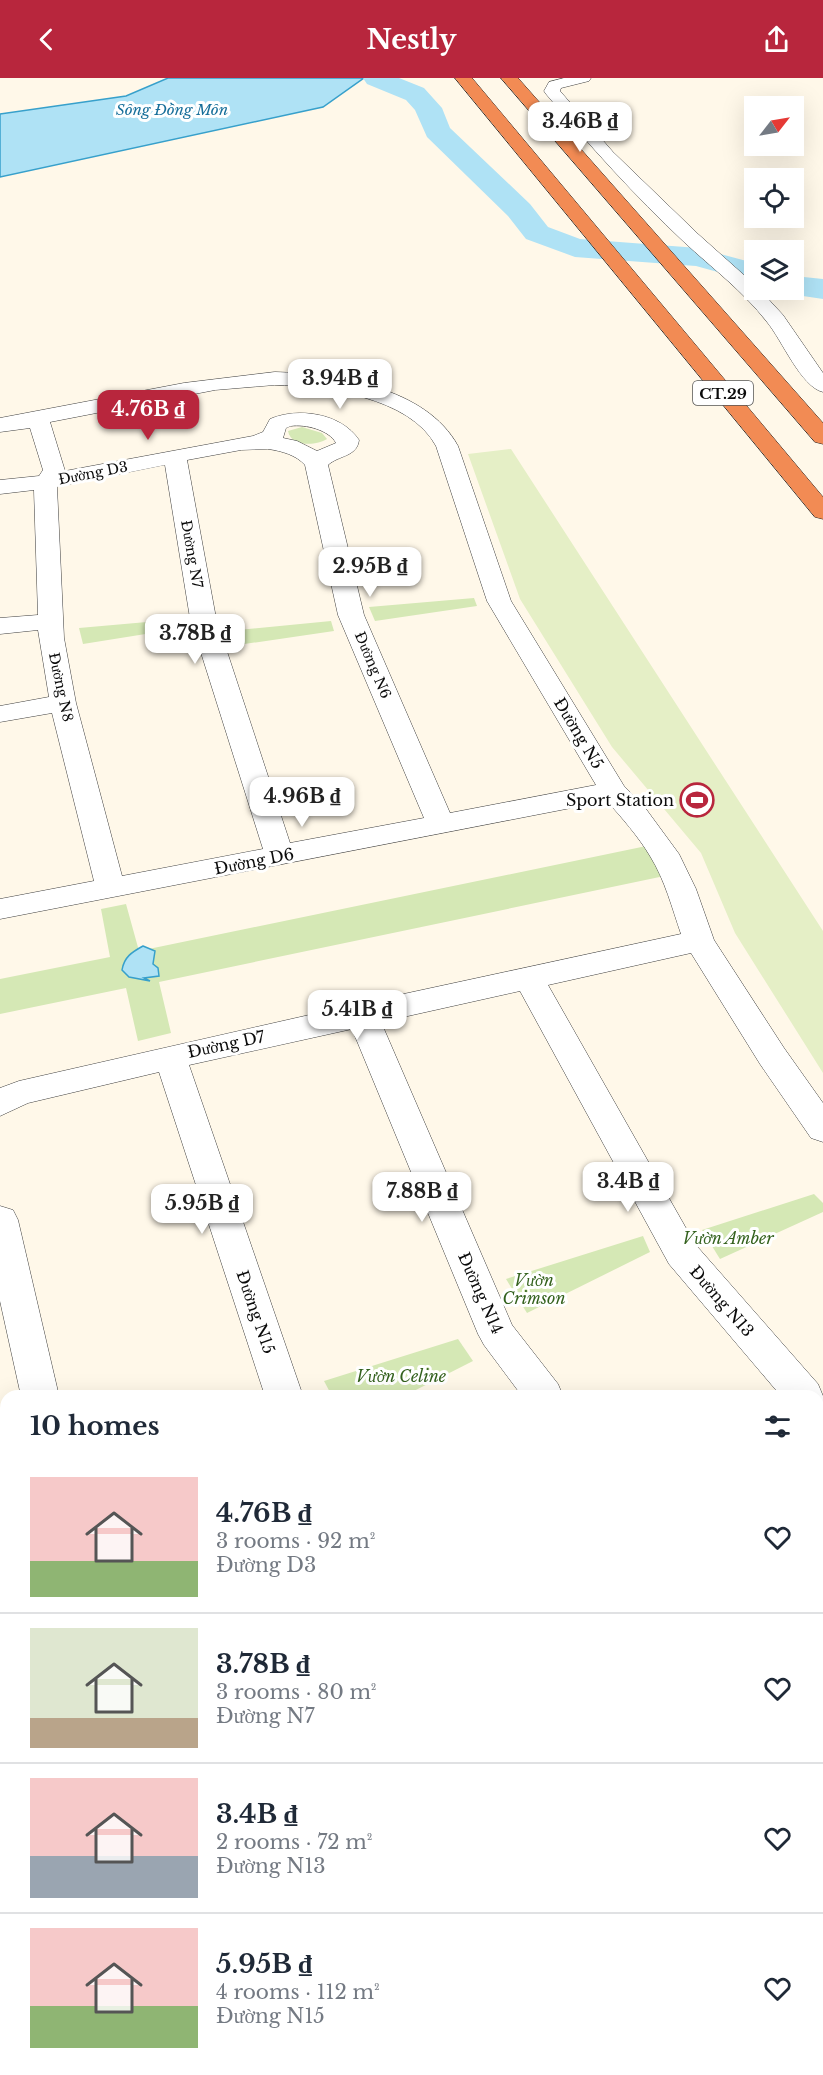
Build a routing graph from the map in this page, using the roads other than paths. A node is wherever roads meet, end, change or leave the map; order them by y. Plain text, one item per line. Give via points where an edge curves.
1 (463, 78) edge
2 (509, 78) edge
3 (583, 78) edge
4 (823, 387) edge
5 (30, 419) junction
6 (0, 425) edge
7 (823, 437) edge
8 (257, 442) junction
9 (175, 457) junction
10 (315, 464) junction
11 (45, 482) junction
12 (0, 487) edge
13 (823, 512) edge
14 (51, 621) junction
15 (0, 626) edge
16 (63, 703) junction
17 (0, 714) edge
18 (614, 791) junction
19 (441, 825) junction
20 (280, 856) junction
21 (110, 887) junction
22 (0, 909) edge
23 (699, 941) junction
24 (528, 978) junction
25 (362, 1014) junction
26 (170, 1057) junction
27 (1, 1102) edge
28 (823, 1129) edge
29 (0, 1220) edge
30 (39, 1390) edge
31 (282, 1390) edge
32 (539, 1390) edge
33 (799, 1390) edge

1 - 13 highway, CT.29
2 - 7 highway, CT.29
3 - 4 street via 561,82 552,91 607,156 691,238 738,276 776,319
5 - 6 street, Đường N5
5 - 11 street, Đường N8 via 24,426 35,475
5 - 18 street, Đường N5 via 192,386 252,378 303,378 354,386 403,406 444,439 499,601
8 - 9 street, Đường D3
8 - 10 street via 299,450
8 - 10 street via 273,435 279,423 292,420 316,423 342,433 348,440 347,447 318,459
9 - 11 street, Đường D3
9 - 20 street, Đường N7 via 203,618
10 - 19 street, Đường N6 via 351,615
11 - 12 street, Đường D3
11 - 14 street, Đường N8
14 - 15 street
14 - 16 street, Đường N8
16 - 17 street
16 - 21 street, Đường N8
18 - 19 street, Đường D6
18 - 23 street, Đường N5 via 664,854
19 - 20 street, Đường D6
20 - 21 street, Đường D6
21 - 22 street, Đường D6
23 - 24 street, Đường D7
23 - 28 street, Đường N5
24 - 25 street, Đường D7
24 - 33 street, Đường N13 via 681,1254
25 - 26 street, Đường D7
25 - 32 street, Đường N14 via 497,1334
26 - 27 street, Đường D7 via 51,1085
26 - 31 street, Đường N15
29 - 30 street

